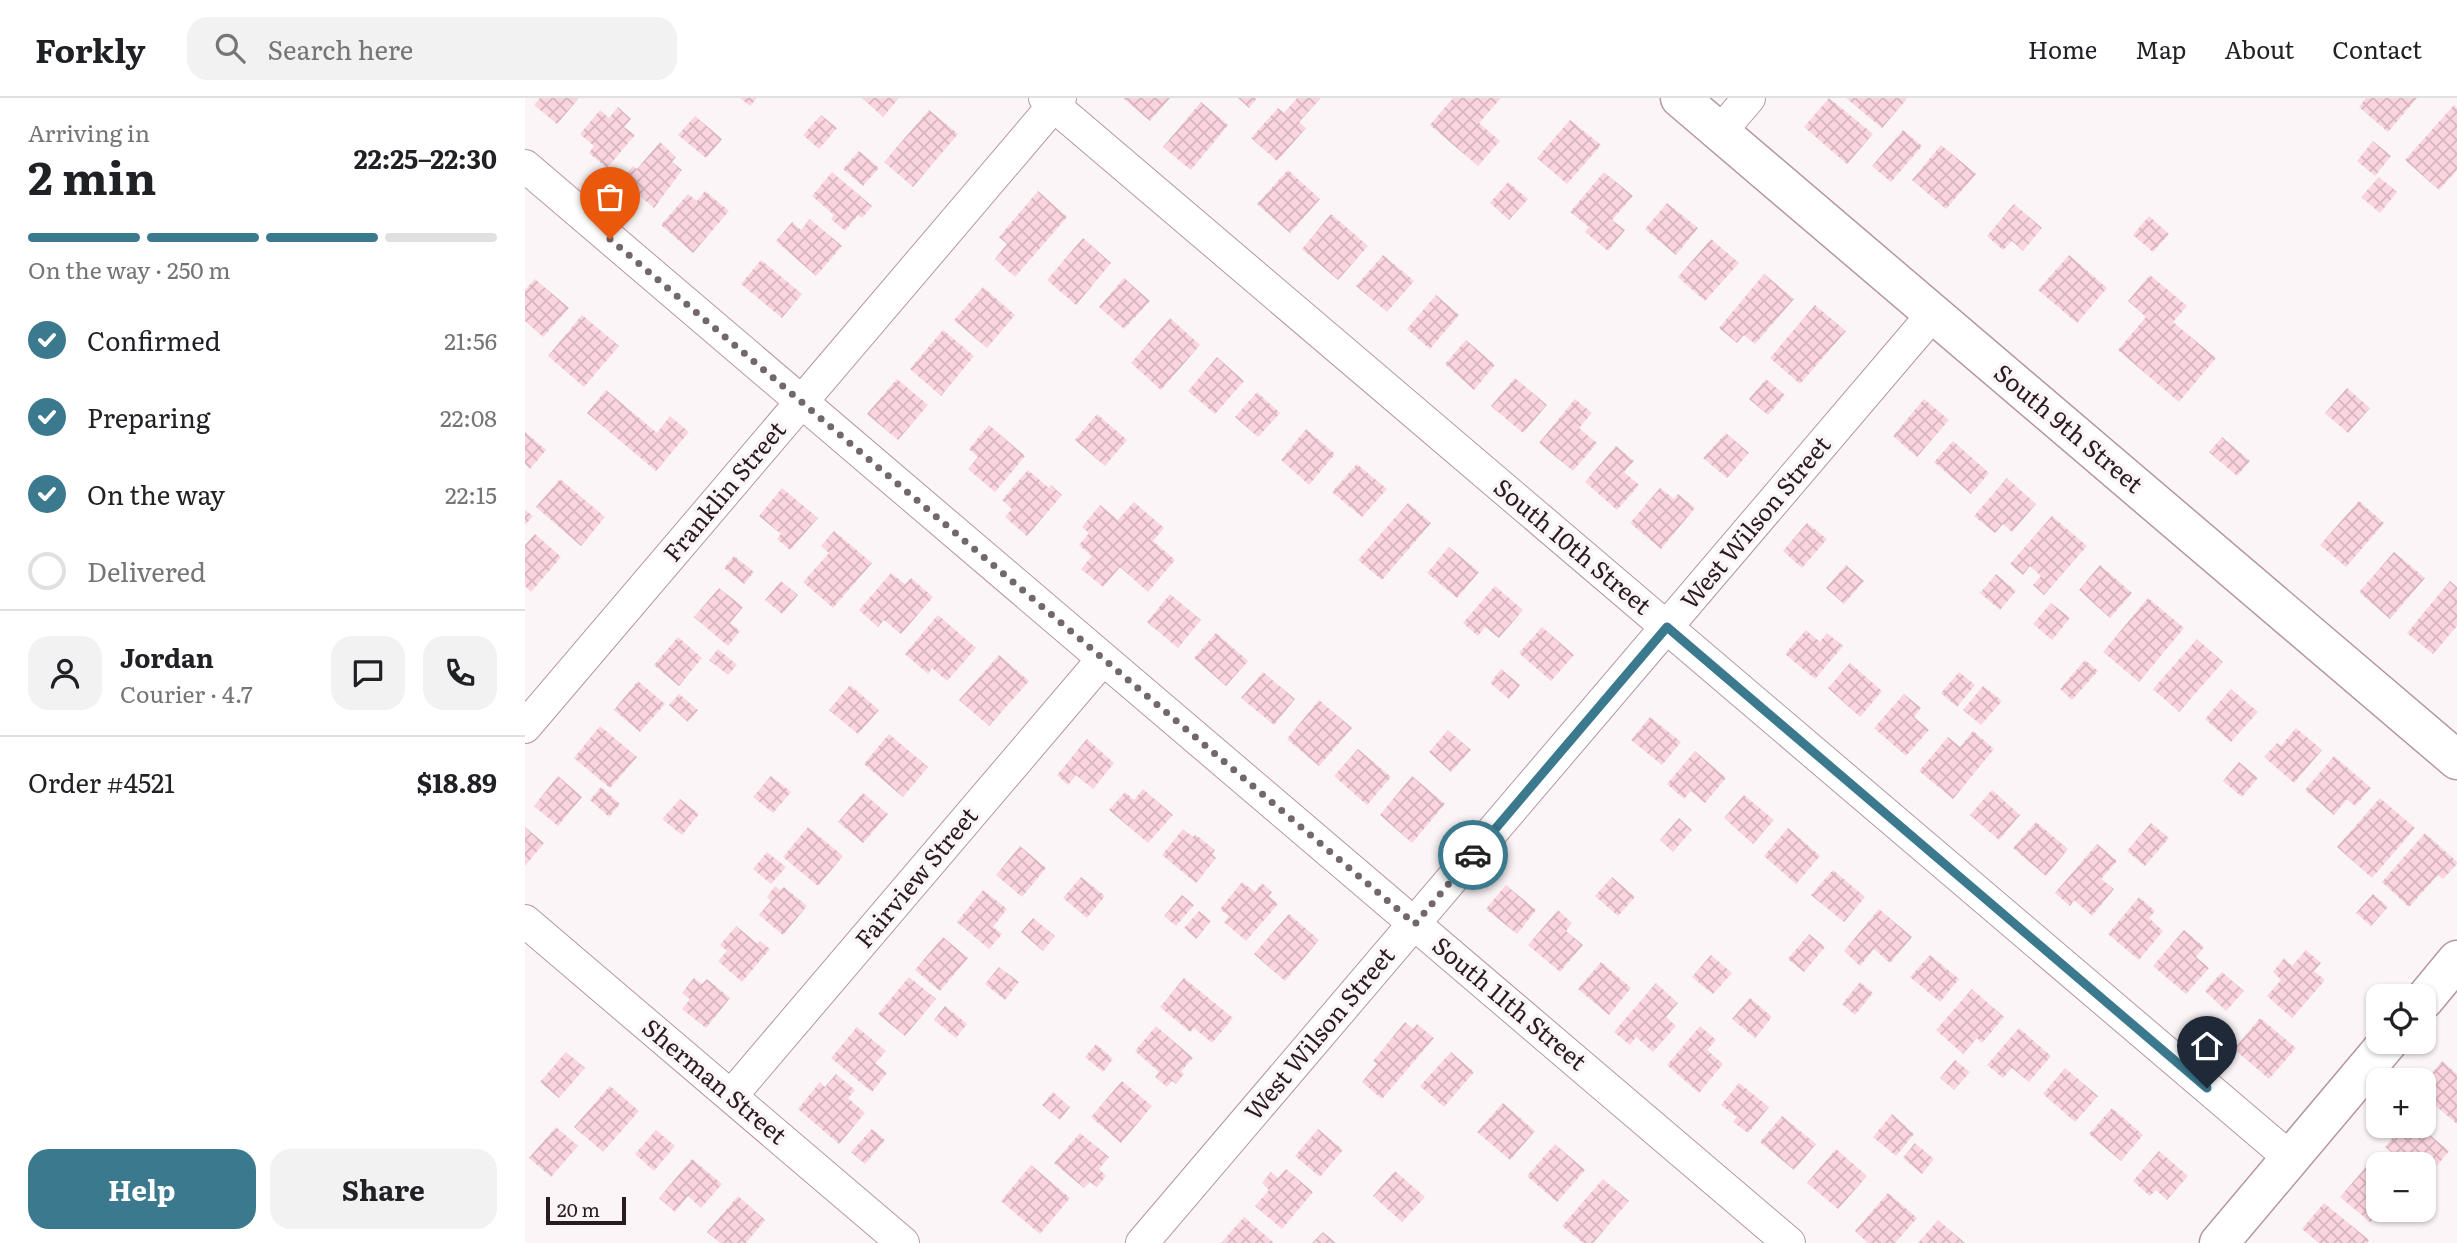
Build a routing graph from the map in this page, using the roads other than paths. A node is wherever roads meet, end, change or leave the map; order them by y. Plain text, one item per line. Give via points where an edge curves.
1 (1680, 98) edge
2 (1749, 98) edge
3 (1053, 101) edge
4 (1720, 132) junction
5 (525, 166) edge
6 (1933, 314) junction
7 (802, 402) junction
8 (1667, 627) junction
9 (1104, 659) junction
10 (525, 727) edge
11 (2457, 760) edge
12 (525, 921) edge
13 (1415, 924) junction
14 (2457, 960) edge
15 (2436, 985) edge
16 (2378, 1054) edge
17 (731, 1096) junction
18 (2290, 1158) junction
19 (903, 1243) edge
20 (1142, 1243) edge
21 (1789, 1243) edge
22 (2219, 1243) edge

1 - 4 main road, South 9th Street
2 - 4 street
3 - 7 street, Franklin Street
3 - 8 street, South 10th Street
4 - 6 main road, South 9th Street
5 - 7 street, South 11th Street
6 - 8 street, West Wilson Street
6 - 11 main road, South 9th Street
7 - 9 street, South 11th Street
7 - 10 street, Franklin Street
8 - 13 street, West Wilson Street
8 - 18 street, South 10th Street
9 - 13 street, South 11th Street
9 - 17 street, Fairview Street
12 - 17 street, Sherman Street
13 - 20 street, West Wilson Street
13 - 21 street, South 11th Street
14 - 15 main road
16 - 18 main road
17 - 19 street, Sherman Street
18 - 22 main road

